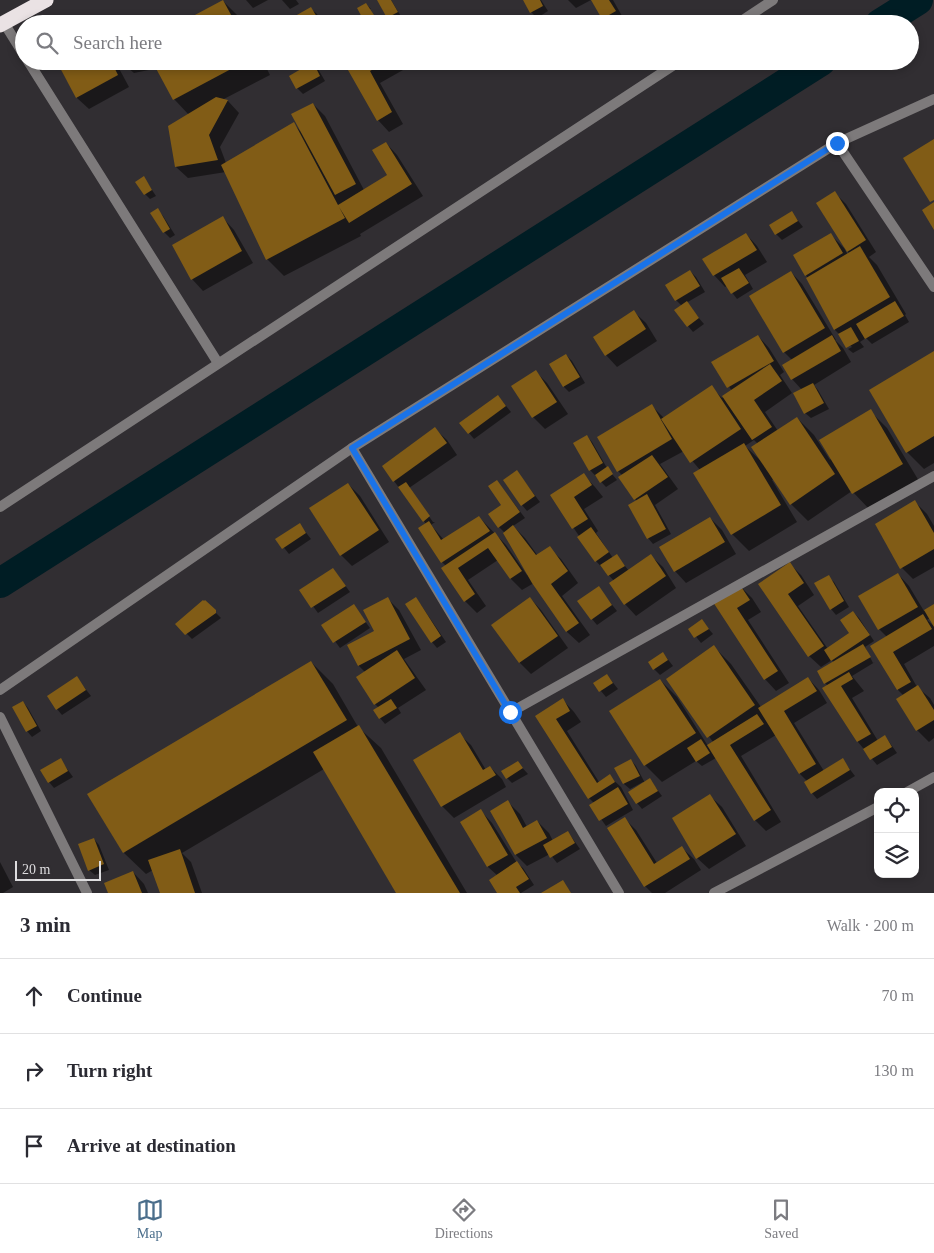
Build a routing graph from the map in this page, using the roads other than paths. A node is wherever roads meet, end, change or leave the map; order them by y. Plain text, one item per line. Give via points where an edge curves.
1 (773, 0) edge
2 (42, 1) edge
3 (18, 15) edge
4 (750, 15) edge
5 (15, 17) edge
6 (2, 24) edge
7 (15, 42) edge
8 (34, 70) edge
9 (666, 70) edge
10 (934, 99) edge
11 (837, 143) junction
12 (934, 287) edge
13 (218, 363) junction
14 (352, 448) junction
15 (934, 476) edge
16 (0, 507) edge
17 (0, 690) edge
18 (510, 712) junction
19 (0, 718) edge
20 (934, 777) edge
21 (914, 788) edge
22 (874, 809) edge
23 (719, 892) edge
24 (87, 893) edge
25 (619, 893) edge

1 - 4 street
2 - 3 highway
5 - 6 highway
6 - 7 street
8 - 13 street
9 - 13 street
10 - 11 street
11 - 12 street
11 - 14 street
13 - 16 street
14 - 17 street
14 - 18 street
15 - 18 street
18 - 25 street
19 - 24 street
20 - 21 street
22 - 23 street

